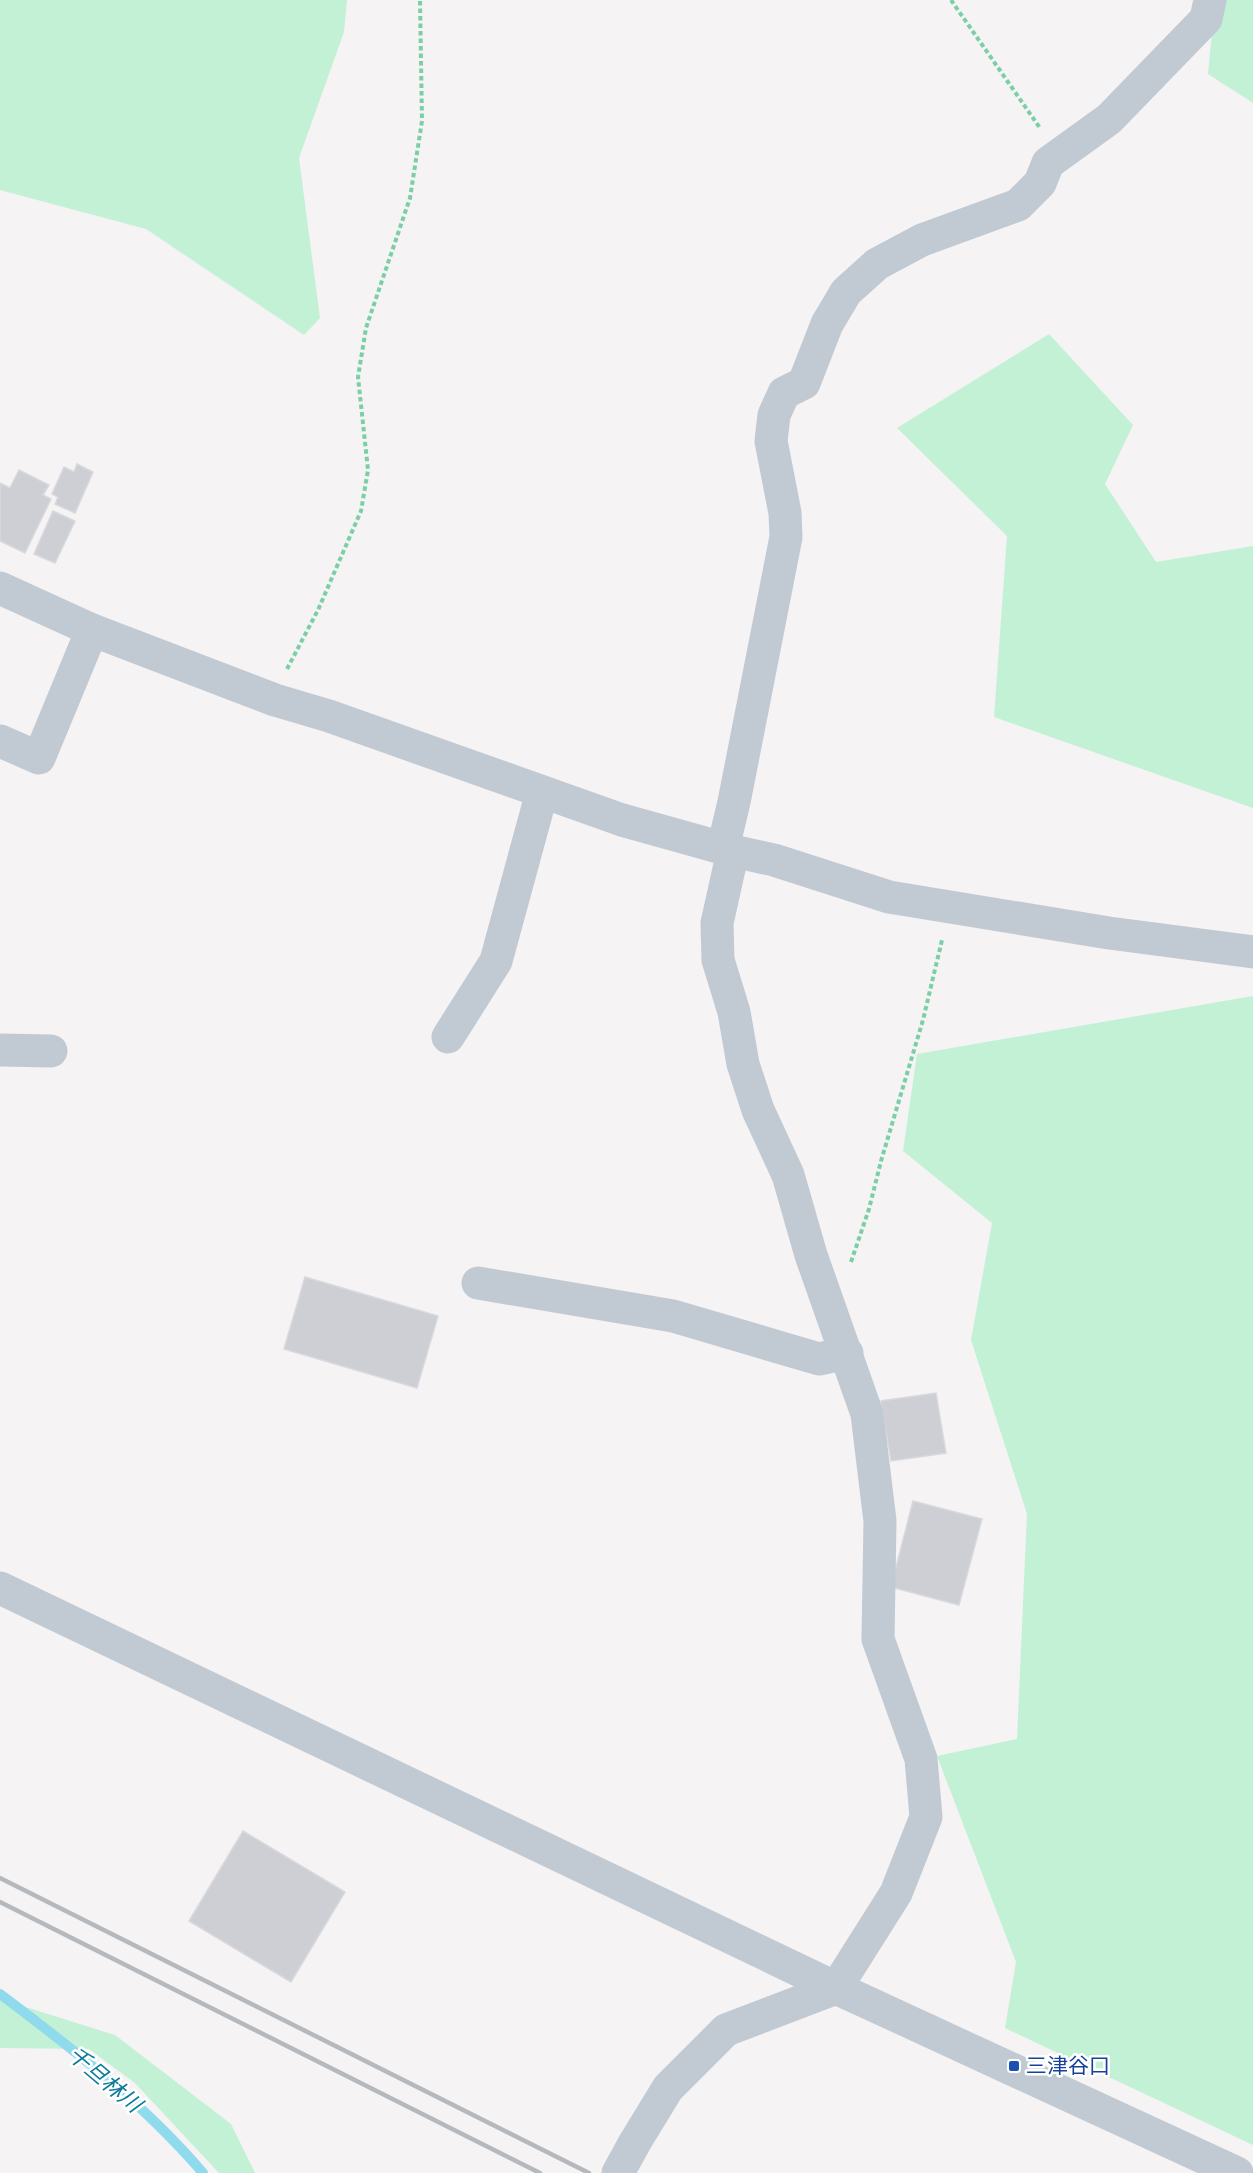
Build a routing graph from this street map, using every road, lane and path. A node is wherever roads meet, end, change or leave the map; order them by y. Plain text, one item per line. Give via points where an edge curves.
1 (420, 0) edge
2 (951, 0) edge
3 (1210, 0) edge
4 (1048, 163) junction
5 (0, 588) edge
6 (92, 630) junction
7 (275, 700) junction
8 (0, 741) edge
9 (542, 792) junction
10 (728, 849) junction
11 (950, 907) junction
12 (1253, 952) edge
13 (448, 1037) dead end
14 (0, 1050) edge
15 (51, 1051) dead end
16 (478, 1283) dead end
17 (826, 1296) junction
18 (847, 1353) junction
19 (0, 1588) edge
20 (836, 1988) junction
21 (618, 2173) edge
22 (1237, 2173) edge

1 - 7 path via 422,121 410,198 366,328 358,377 368,470 361,511
2 - 4 path via 1039,124 1048,146
3 - 4 street via 1206,19 1109,119
4 - 10 street via 1040,183 1018,206 922,240 877,264 846,292 836,308 804,384 784,393 774,415 771,441 786,537
5 - 6 street
6 - 7 street
6 - 8 street via 39,758
7 - 9 street
9 - 10 street via 622,820
9 - 13 street via 496,961
10 - 11 street via 889,897
10 - 17 street via 717,923 718,960 734,1012 743,1064 758,1110 788,1175
11 - 12 street
11 - 17 path via 923,1020 869,1209 841,1290
14 - 15 street
16 - 18 street via 673,1316 819,1359
17 - 18 street
18 - 20 street via 867,1414 880,1521 878,1639 921,1759 926,1817 896,1893
19 - 20 street
20 - 21 street via 726,2030 668,2088
20 - 22 street

